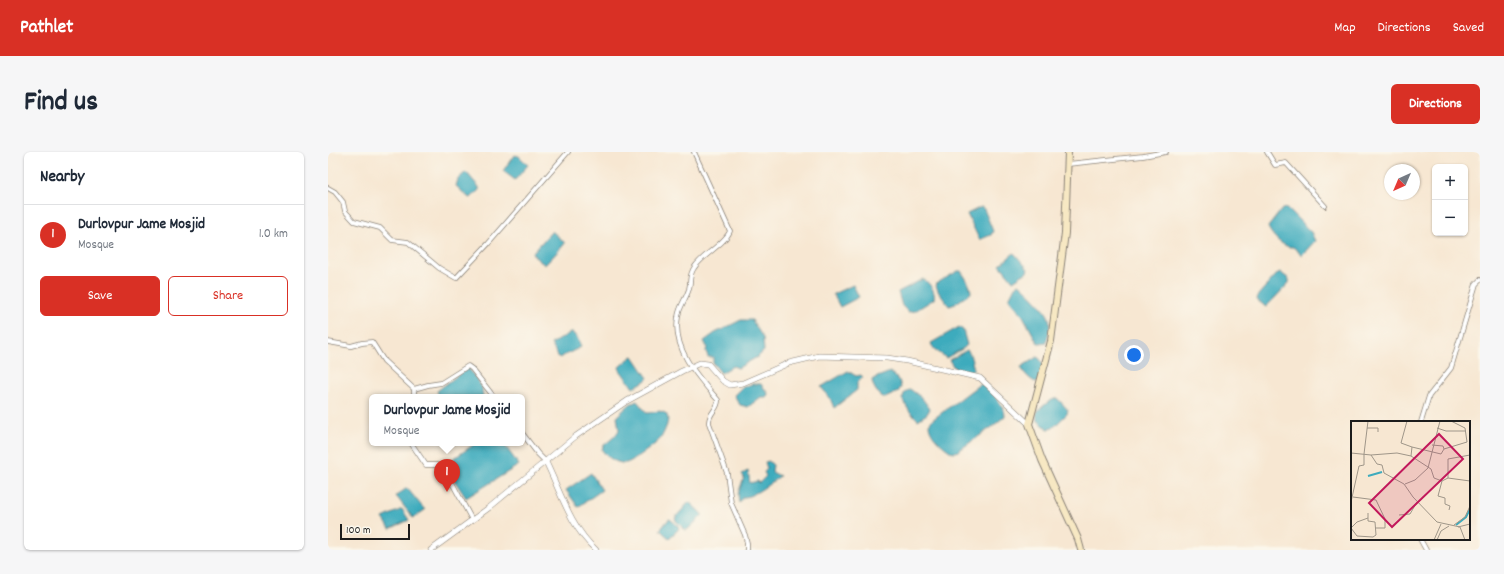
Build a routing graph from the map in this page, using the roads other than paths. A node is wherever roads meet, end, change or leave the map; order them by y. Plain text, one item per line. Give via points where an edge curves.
1 (568, 152) edge
2 (694, 152) edge
3 (1068, 152) edge
4 (1166, 152) edge
5 (1267, 152) edge
6 (1068, 164) junction
7 (328, 188) edge
8 (1325, 206) dead end
9 (1480, 280) edge
10 (328, 342) edge
11 (691, 367) junction
12 (414, 389) junction
13 (414, 394) edge
14 (491, 394) edge
15 (1421, 421) edge
16 (1029, 424) junction
17 (525, 438) edge
18 (413, 446) edge
19 (546, 462) junction
20 (472, 520) junction
21 (1421, 540) edge
22 (431, 550) edge
23 (596, 550) edge
24 (747, 550) edge
25 (1081, 550) edge
26 (1426, 550) edge

1 - 7 street via 456,278 439,268 408,242 392,240 380,228 354,221 345,211 343,202
2 - 11 street via 730,229 727,236 694,268 680,310 677,322 680,342
3 - 6 main road
4 - 6 street
5 - 8 street via 1275,165 1286,163
6 - 16 main road via 1065,233 1051,341
9 - 15 street via 1476,284 1451,368 1429,396
10 - 12 street via 350,346 372,342 384,361
11 - 16 street via 708,364 730,385 743,383 789,363 819,356 907,361 980,378
11 - 19 street via 627,402 576,436
11 - 24 street via 718,400 709,423 727,472 731,503 747,543
12 - 13 street
12 - 14 street via 441,383 468,366
16 - 25 main road
17 - 19 street
18 - 20 street via 426,465 437,465 446,473
19 - 20 street
19 - 23 street via 575,526
20 - 22 street
21 - 26 street

